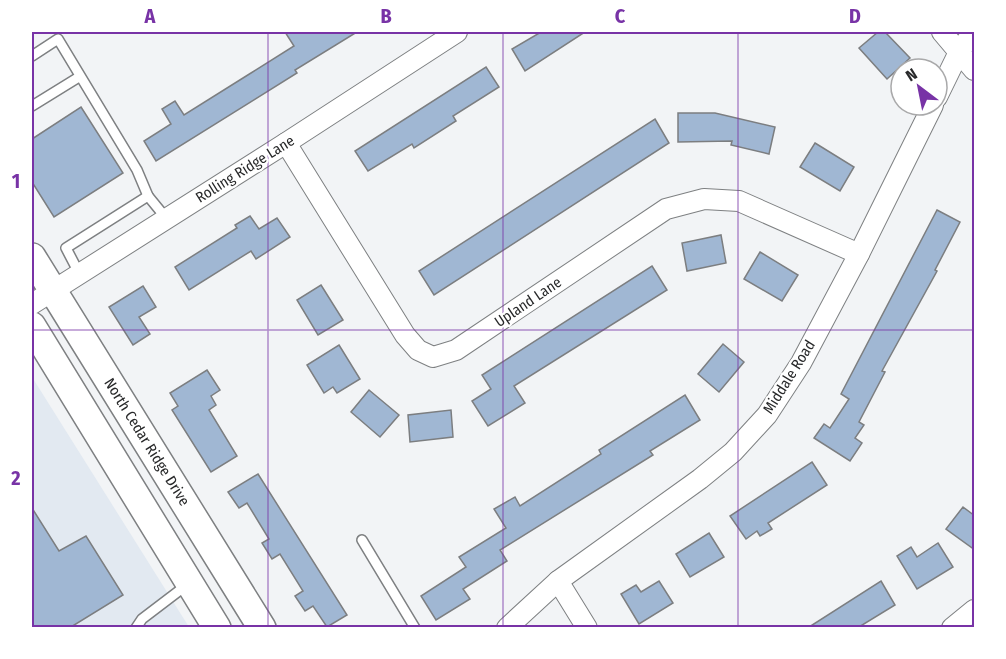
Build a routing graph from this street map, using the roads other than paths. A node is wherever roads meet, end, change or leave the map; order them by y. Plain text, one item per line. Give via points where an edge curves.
1 (457, 32) edge
2 (942, 32) edge
3 (973, 32) edge
4 (959, 52) junction
5 (32, 56) edge
6 (975, 70) edge
7 (949, 72) edge
8 (79, 77) junction
9 (32, 106) edge
10 (927, 117) edge
11 (286, 143) junction
12 (148, 196) junction
13 (166, 218) junction
14 (859, 254) junction
15 (32, 257) edge
16 (79, 273) junction
17 (42, 297) edge
18 (32, 326) edge
19 (362, 540) dead end
20 (558, 581) junction
21 (190, 583) junction
22 (975, 610) edge
23 (145, 623) edge
24 (136, 627) edge
25 (217, 627) edge
26 (262, 627) edge
27 (416, 627) edge
28 (507, 627) edge
29 (587, 627) edge
30 (952, 627) edge

1 - 11 street, Rolling Ridge Lane
2 - 4 street
3 - 4 street
4 - 6 street
4 - 7 street
5 - 8 lane via 58,39
8 - 9 lane
8 - 12 lane
10 - 14 street, Middale Road
11 - 13 street, Rolling Ridge Lane
11 - 14 street, Upland Lane via 405,335 418,350 433,357 456,350 666,209 704,200 739,201
12 - 13 lane
12 - 16 lane via 66,248
13 - 16 street, Rolling Ridge Lane
14 - 20 street, Middale Road via 801,363 760,422 733,452
15 - 17 main road, North Cedar Ridge Drive
16 - 17 street, Rolling Ridge Lane
17 - 26 main road, North Cedar Ridge Drive
18 - 21 main road
19 - 27 lane
20 - 28 street, Middale Road
20 - 29 street
21 - 23 lane
21 - 25 main road
22 - 30 street
23 - 24 lane

